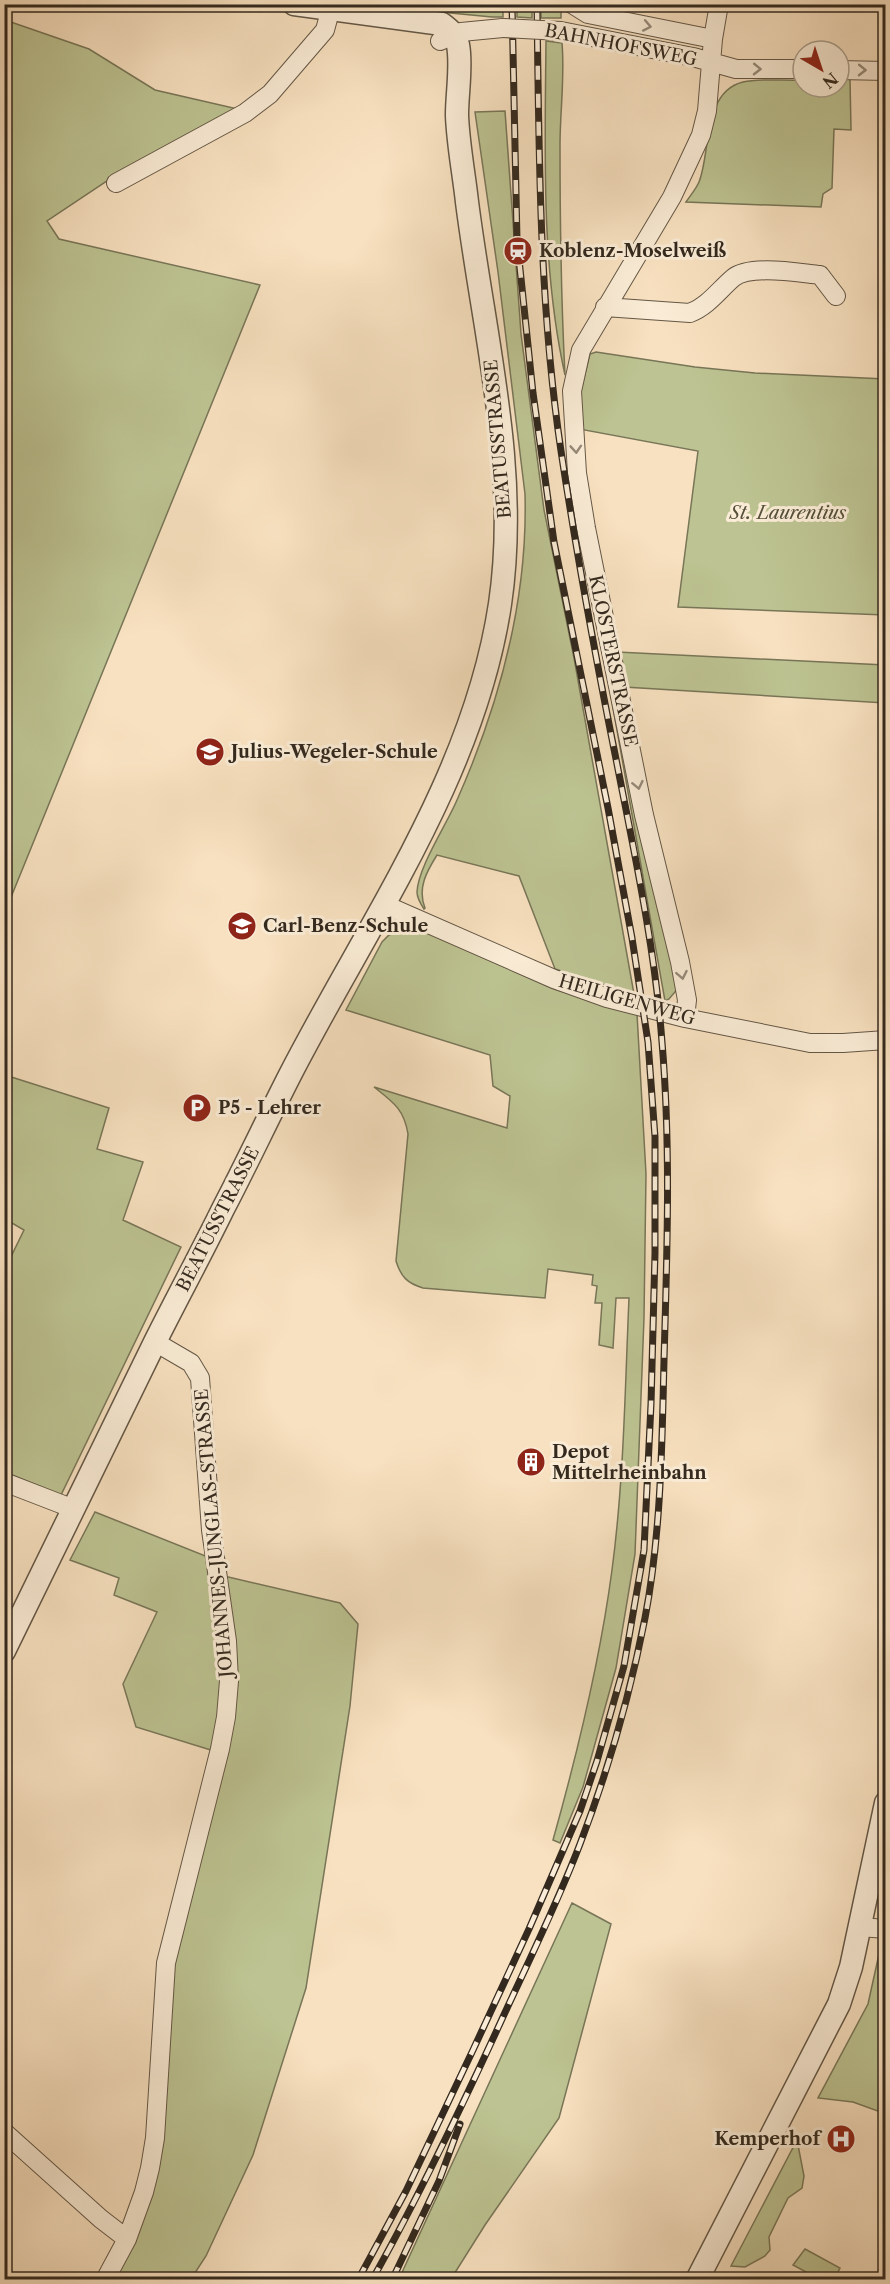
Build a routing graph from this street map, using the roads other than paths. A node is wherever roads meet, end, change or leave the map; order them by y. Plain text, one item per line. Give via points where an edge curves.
1 (294, 4) edge
2 (572, 4) edge
3 (719, 4) edge
4 (331, 8) edge
5 (447, 38) junction
6 (713, 39) junction
7 (712, 63) junction
8 (791, 69) edge
9 (851, 70) edge
10 (885, 71) edge
11 (116, 183) dead end
12 (836, 296) dead end
13 (605, 307) junction
14 (383, 904) junction
15 (685, 1018) junction
16 (885, 1040) edge
17 (155, 1342) junction
18 (4, 1482) edge
19 (74, 1509) junction
20 (4, 1651) edge
21 (885, 1803) edge
22 (860, 1928) junction
23 (885, 1929) edge
24 (4, 2132) edge
25 (127, 2239) junction
26 (105, 2280) edge
27 (697, 2280) edge

1 - 4 street
2 -> 6 street via 588,14
3 - 6 street, KLOSTERSTRASSE
4 - 5 street via 442,24
4 - 11 street via 325,30 270,94 245,113
5 - 7 street, BAHNHOFSWEG, bridge via 465,31 503,28 561,31
5 - 14 street, BEATUSSTRASSE via 458,49 457,122 504,456 504,570 489,662 470,725 431,815
6 - 7 street, KLOSTERSTRASSE
7 -> 8 street, BAHNHOFSWEG via 736,69
7 - 13 street, KLOSTERSTRASSE via 701,135 672,197
9 -> 10 street
12 - 13 street via 820,274 749,271 735,276 690,313
13 -> 15 street, KLOSTERSTRASSE via 581,350 572,391 577,473 644,815 680,962 687,1000
14 - 15 street, HEILIGENWEG via 554,980
14 - 17 street, BEATUSSTRASSE via 288,1079
15 - 16 street, HEILIGENWEG via 810,1043
17 - 19 street, BEATUSSTRASSE
17 - 25 street, JOHANNES-JUNGLAS-STRASSE via 191,1363 200,1378 211,1530 229,1681 220,1749 166,1963 155,2138 144,2192
18 - 19 street
19 - 20 street, BEATUSSTRASSE
21 - 22 street
22 - 23 street
22 - 27 street via 839,2004
24 - 25 street
25 - 26 street, JOHANNES-JUNGLAS-STRASSE

